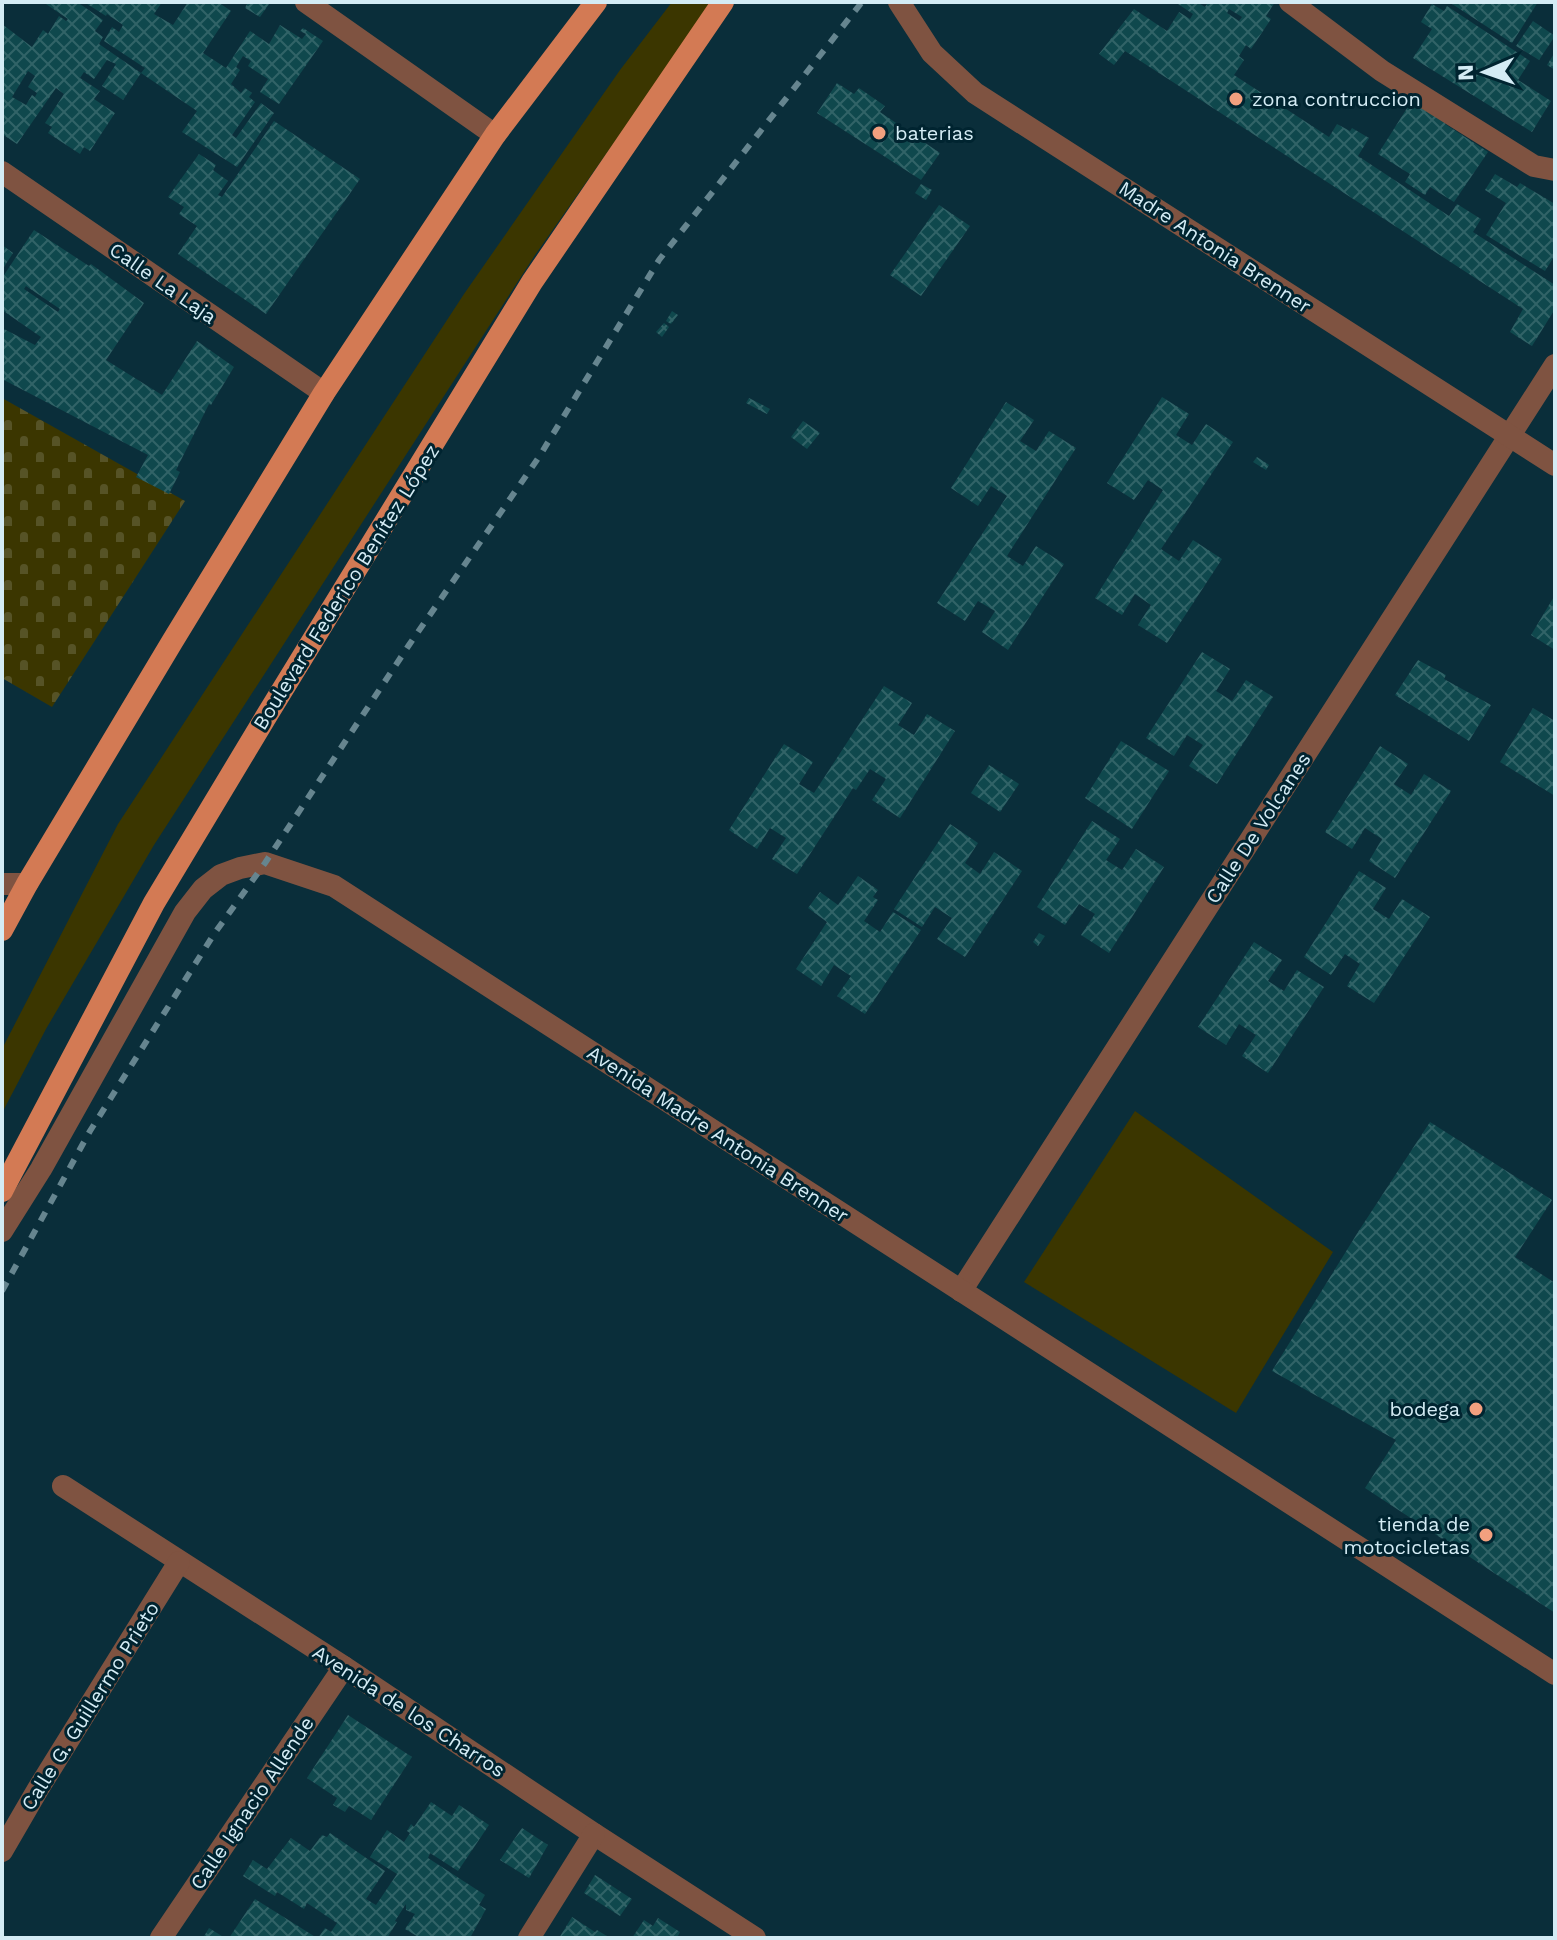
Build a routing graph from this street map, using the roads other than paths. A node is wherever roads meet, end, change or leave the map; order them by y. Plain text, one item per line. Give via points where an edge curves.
1 (306, 2) edge
2 (596, 2) edge
3 (723, 2) edge
4 (899, 2) edge
5 (1290, 2) edge
6 (495, 135) junction
7 (1555, 170) edge
8 (2, 172) edge
9 (1555, 365) edge
10 (324, 393) junction
11 (1509, 436) junction
12 (1555, 465) edge
13 (2, 884) edge
14 (27, 884) junction
15 (2, 930) edge
16 (2, 1191) edge
17 (2, 1231) edge
18 (961, 1291) junction
19 (63, 1486) dead end
20 (179, 1562) junction
21 (344, 1667) junction
22 (1555, 1674) edge
23 (594, 1834) junction
24 (2, 1851) edge
25 (161, 1938) edge
26 (529, 1938) edge
27 (755, 1938) edge

1 - 6 street
2 - 6 main road
3 - 16 main road, Boulevard Federico Benítez López via 532,282 267,715 154,903
4 - 11 street, Madre Antonia Brenner via 932,53 975,93
5 - 7 street via 1382,71 1534,166
6 - 10 main road
8 - 10 street, Calle La Laja
9 - 11 street, Calle De Volcanes
10 - 14 main road
11 - 12 street, Madre Antonia Brenner
11 - 18 street, Calle De Volcanes
13 - 14 street
14 - 15 main road
17 - 18 street, Avenida Madre Antonia Brenner via 185,912 221,875 265,863 334,886
18 - 22 street, Avenida Madre Antonia Brenner
19 - 20 street, Avenida de los Charros
20 - 21 street, Avenida de los Charros
20 - 24 street, Calle G. Guillermo Prieto
21 - 23 street, Avenida de los Charros
21 - 25 street, Calle Ignacio Allende
23 - 26 street
23 - 27 street, Avenida de los Charros

